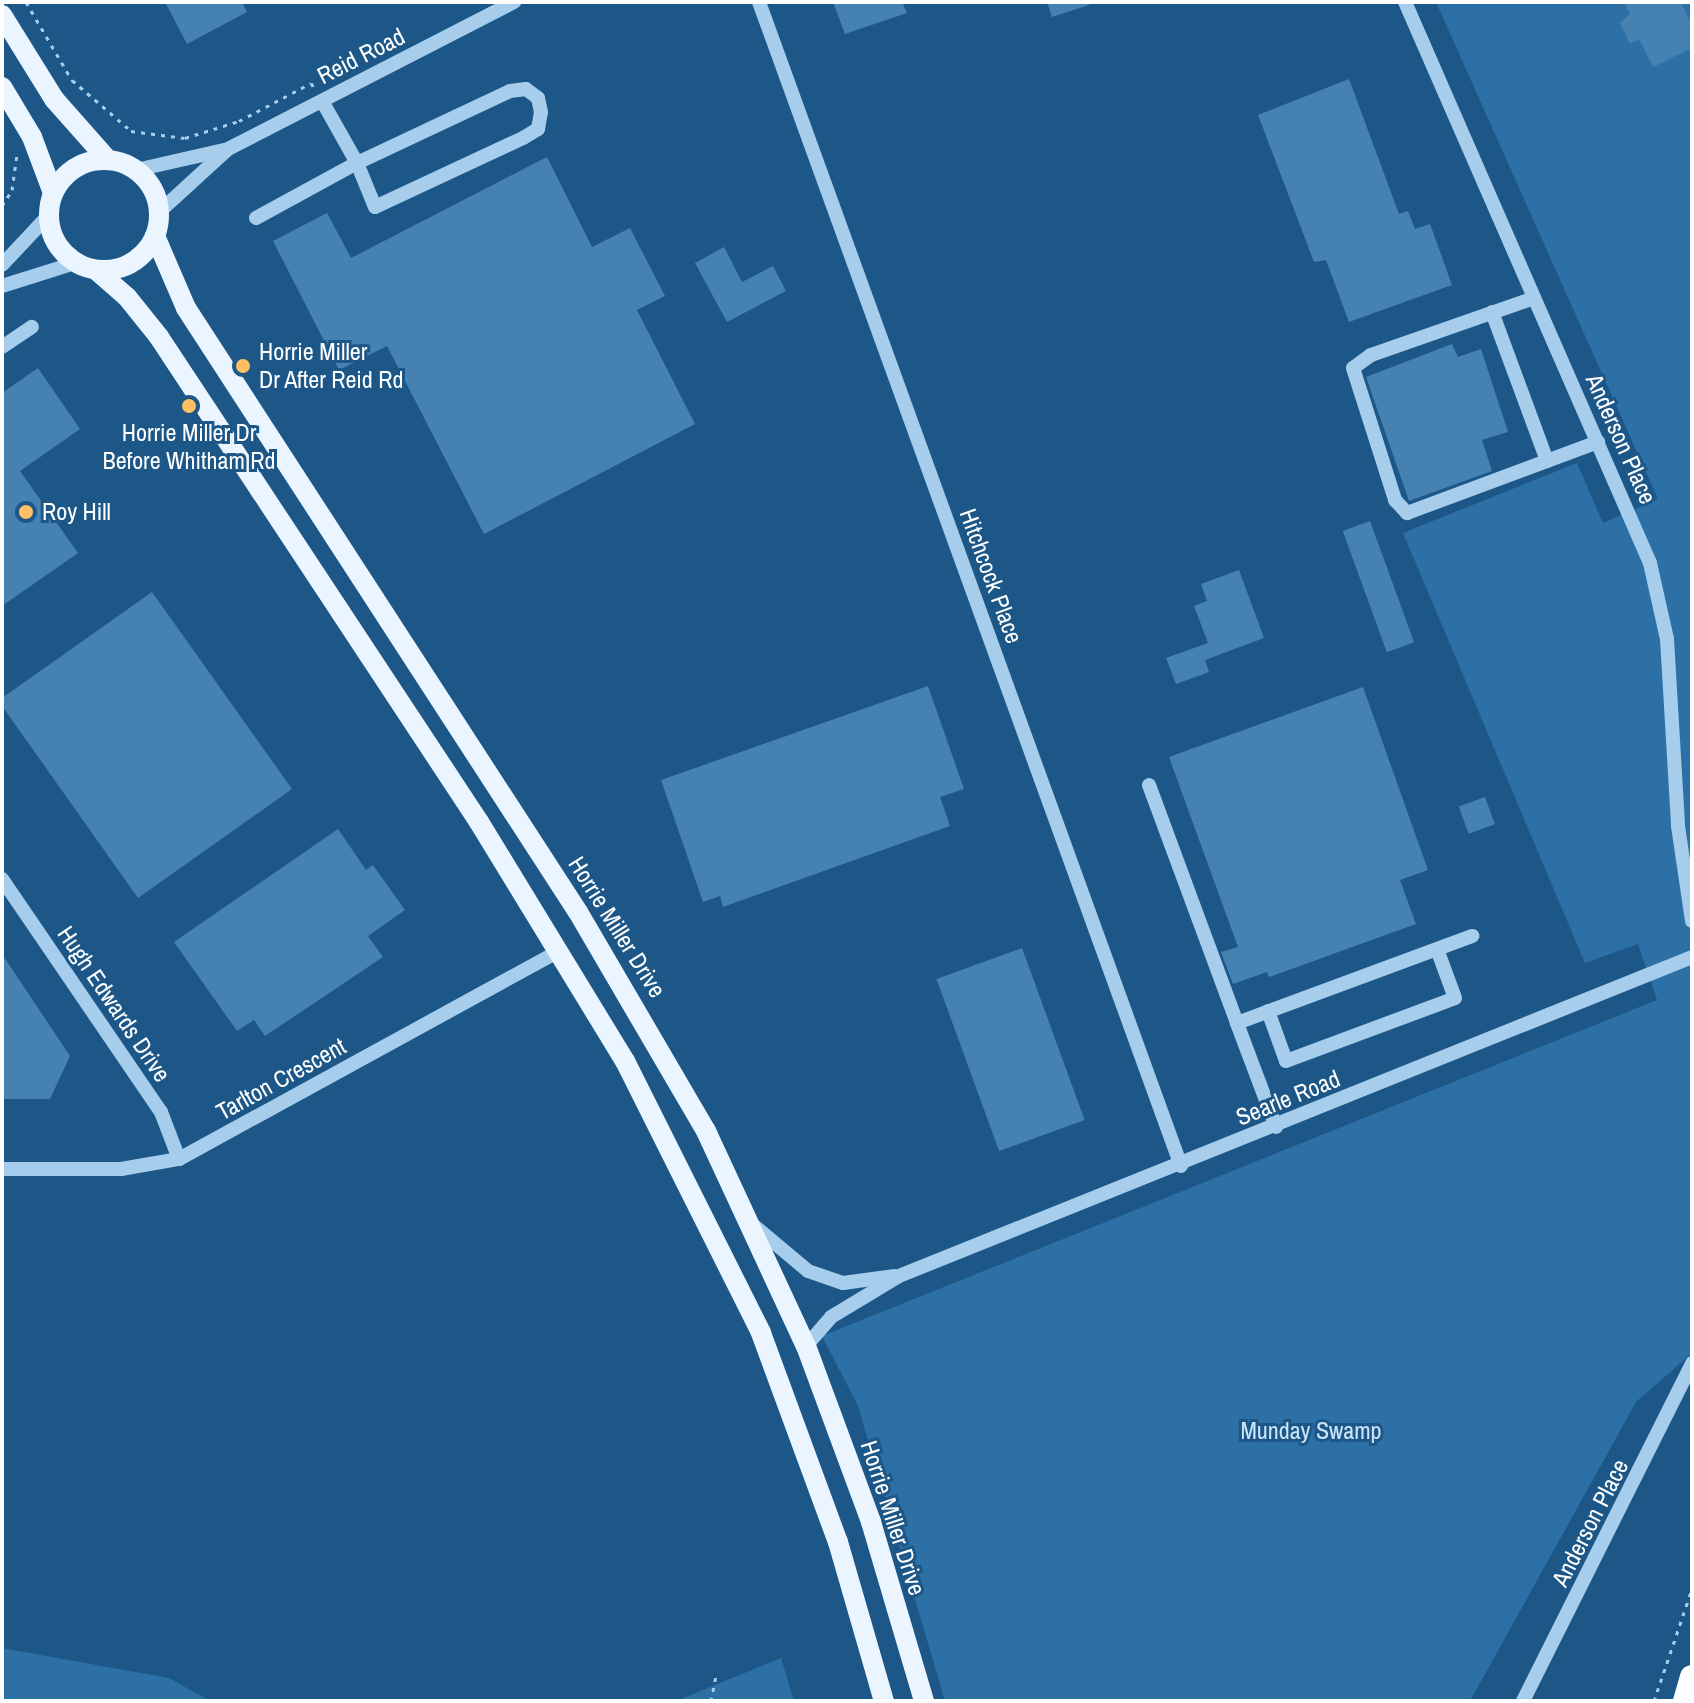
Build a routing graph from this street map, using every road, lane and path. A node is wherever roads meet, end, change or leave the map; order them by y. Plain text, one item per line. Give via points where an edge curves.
1 (26, 2) edge
2 (514, 2) edge
3 (759, 2) edge
4 (1405, 2) edge
5 (2, 15) edge
6 (2, 87) edge
7 (322, 101) junction
8 (228, 149) junction
9 (21, 153) dead end
10 (107, 159) junction
11 (357, 163) junction
12 (136, 170) junction
13 (53, 193) junction
14 (2, 206) edge
15 (159, 212) junction
16 (48, 216) junction
17 (256, 218) dead end
18 (155, 236) junction
19 (75, 263) junction
20 (2, 265) edge
21 (96, 270) junction
22 (2, 286) edge
23 (1534, 298) junction
24 (1492, 312) junction
25 (32, 327) dead end
26 (2, 347) edge
27 (1598, 442) junction
28 (1547, 461) junction
29 (1149, 785) dead end
30 (2, 879) edge
31 (1692, 921) edge
32 (1472, 936) dead end
33 (1437, 949) junction
34 (559, 951) junction
35 (1692, 957) edge
36 (1268, 1011) junction
37 (1237, 1023) junction
38 (1276, 1127) junction
39 (179, 1159) junction
40 (1181, 1166) junction
41 (2, 1169) edge
42 (752, 1224) junction
43 (899, 1276) junction
44 (806, 1346) junction
45 (1692, 1363) edge
46 (1692, 1589) edge
47 (716, 1675) dead end
48 (1692, 1677) edge
49 (711, 1701) edge
50 (884, 1701) edge
51 (924, 1701) edge
52 (1523, 1701) edge
53 (1654, 1701) edge
54 (1685, 1701) edge

1 - 7 path via 72,80 131,131 185,138 205,133 311,83
2 - 7 street, Reid Road
3 - 40 street, Hitchcock Place
4 - 23 street, Anderson Place
5 - 10 main road via 54,99
6 - 13 main road via 32,137
7 - 8 street, Reid Road
7 - 11 street
8 - 12 street, Reid Road
8 - 15 street, Reid Road
9 - 14 path via 13,161 12,190
10 - 12 main road
10 - 13 main road via 74,168
11 - 11 street via 510,91 526,89 538,98 538,129 381,207 375,207
11 - 17 street
12 - 15 main road via 148,181
13 - 16 main road
15 - 18 main road
16 - 19 main road via 55,243
16 - 20 street
18 - 21 main road via 131,263
18 - 42 main road, Horrie Miller Drive via 186,308 656,1040
19 - 21 main road
19 - 22 street
21 - 34 main road via 136,306 159,337
23 - 24 street
23 - 27 street, Anderson Place
24 - 28 street
24 - 28 street via 1371,355 1353,368 1395,500 1407,513
25 - 26 street
27 - 28 street
27 - 31 street, Anderson Place via 1641,537 1663,615 1678,826
29 - 37 street
30 - 39 street, Hugh Edwards Drive via 161,1112
32 - 33 street
33 - 36 street
33 - 36 street via 1455,998 1286,1061
34 - 39 street, Tarlton Crescent
34 - 50 main road via 625,1061 761,1333 838,1542
35 - 38 street, Searle Road
36 - 37 street
37 - 38 street
38 - 40 street, Searle Road
39 - 41 street, Tarlton Crescent via 121,1169
40 - 43 street, Searle Road
42 - 43 street, Searle Road via 808,1271 843,1283
42 - 44 main road, Horrie Miller Drive
43 - 44 street, Searle Road via 831,1317
44 - 51 main road, Horrie Miller Drive via 871,1522
45 - 52 street, Anderson Place
46 - 53 path
47 - 49 path
48 - 54 highway

